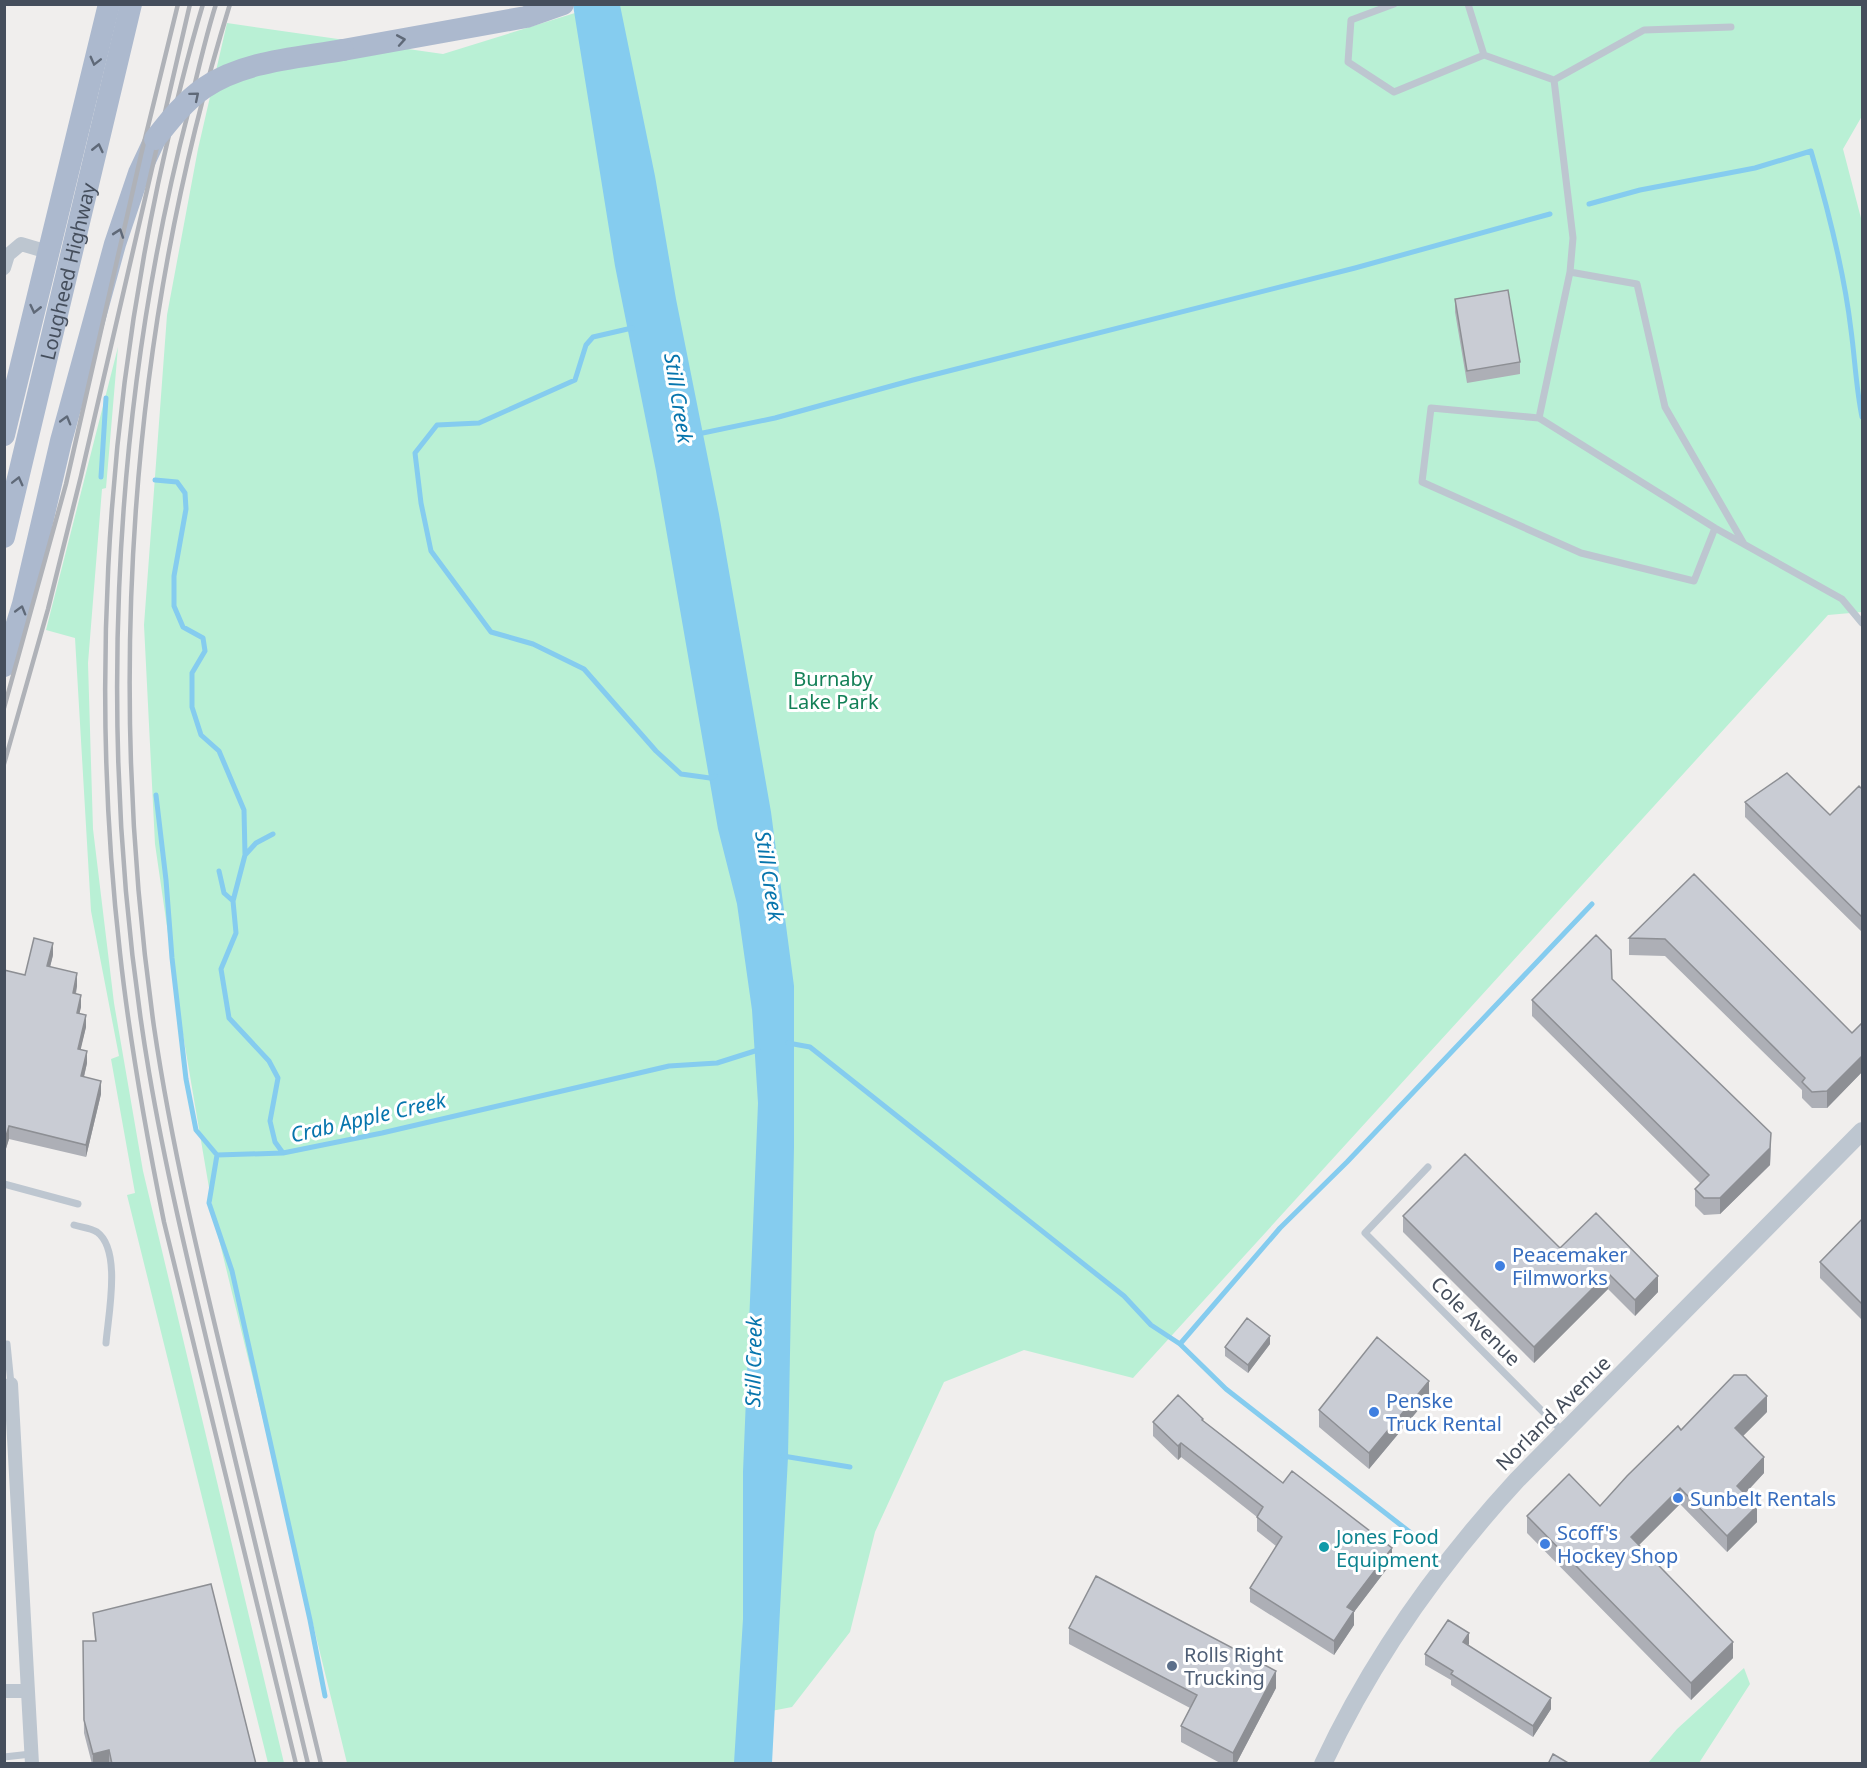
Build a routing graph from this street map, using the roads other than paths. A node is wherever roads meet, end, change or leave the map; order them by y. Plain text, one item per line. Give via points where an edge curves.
1 (109, 4) edge
2 (131, 4) edge
3 (563, 4) edge
4 (1394, 4) edge
5 (1468, 4) edge
6 (1731, 27) dead end
7 (1484, 55) junction
8 (1554, 80) junction
9 (48, 252) junction
10 (4, 268) edge
11 (1570, 272) junction
12 (1539, 418) junction
13 (4, 435) edge
14 (1715, 528) junction
15 (4, 537) edge
16 (1744, 544) junction
17 (1863, 623) edge
18 (4, 666) edge
19 (1863, 1131) edge
20 (1428, 1167) dead end
21 (4, 1184) edge
22 (78, 1204) dead end
23 (74, 1225) dead end
24 (106, 1343) dead end
25 (7, 1344) dead end
26 (11, 1384) joint
27 (1564, 1433) junction
28 (4, 1691) edge
29 (28, 1691) junction
30 (4, 1757) edge
31 (31, 1759) edge
32 (1323, 1764) edge

1 -> 9 main road, Lougheed Highway
15 -> 2 main road, Lougheed Highway
18 -> 3 main road, bridge via 112,255 139,173 155,139 179,109 234,72 526,17
4 - 7 lane via 1351,20 1348,62 1394,92
5 - 7 lane
6 - 8 lane via 1644,30
7 - 8 lane
8 - 11 lane via 1574,238
9 - 10 street via 21,244 8,255
9 -> 13 main road, Lougheed Highway
11 - 12 lane
11 - 16 lane via 1637,284 1665,407
12 - 14 lane
12 - 14 lane via 1431,408 1422,482 1581,553 1694,581
14 - 16 lane
16 - 17 lane via 1842,599
19 - 27 street, Norland Avenue
20 - 27 lane, Cole Avenue via 1365,1233
21 - 22 lane
23 - 24 lane via 97,1232 107,1245 112,1270
25 - 26 lane
26 - 29 street
27 - 32 street, Norland Avenue via 1475,1526 1430,1584 1370,1676
28 - 29 street
29 - 31 street
30 - 31 lane

